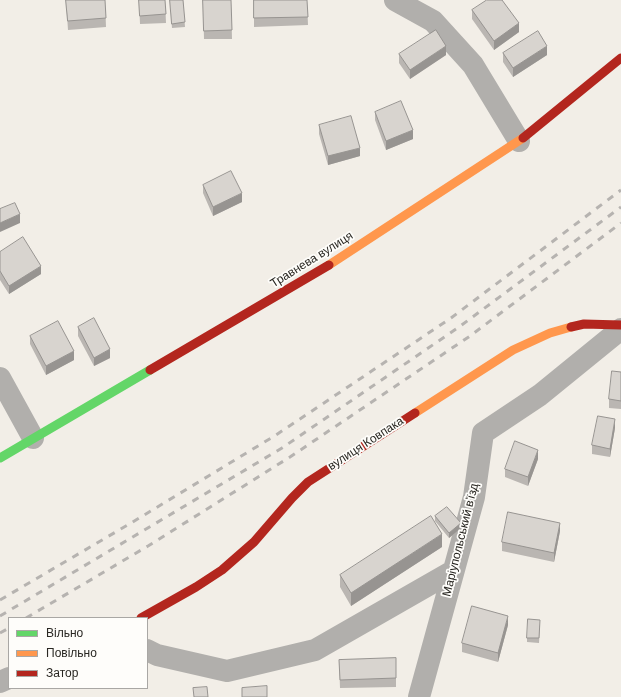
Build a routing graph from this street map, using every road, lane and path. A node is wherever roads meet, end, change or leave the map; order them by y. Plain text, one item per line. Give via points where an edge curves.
1 (395, 0) edge
2 (621, 58) edge
3 (519, 141) junction
4 (621, 325) edge
5 (621, 329) edge
6 (0, 378) edge
7 (33, 438) junction
8 (0, 458) edge
9 (453, 571) junction
10 (143, 617) edge
11 (148, 650) edge
12 (418, 697) edge

1 - 3 street via 433,21 473,65
2 - 3 street, Травнева вулиця
3 - 7 street, Травнева вулиця via 324,268
4 - 10 street, вулиця Ковпака via 584,324 550,333 513,350 308,482 296,492 246,550 215,574
5 - 9 street, Маріупольський в'їзд via 540,395 483,433 474,497
6 - 7 street
7 - 8 street, Травнева вулиця
9 - 11 street via 315,650 227,671
9 - 12 street, Маріупольський в'їзд

